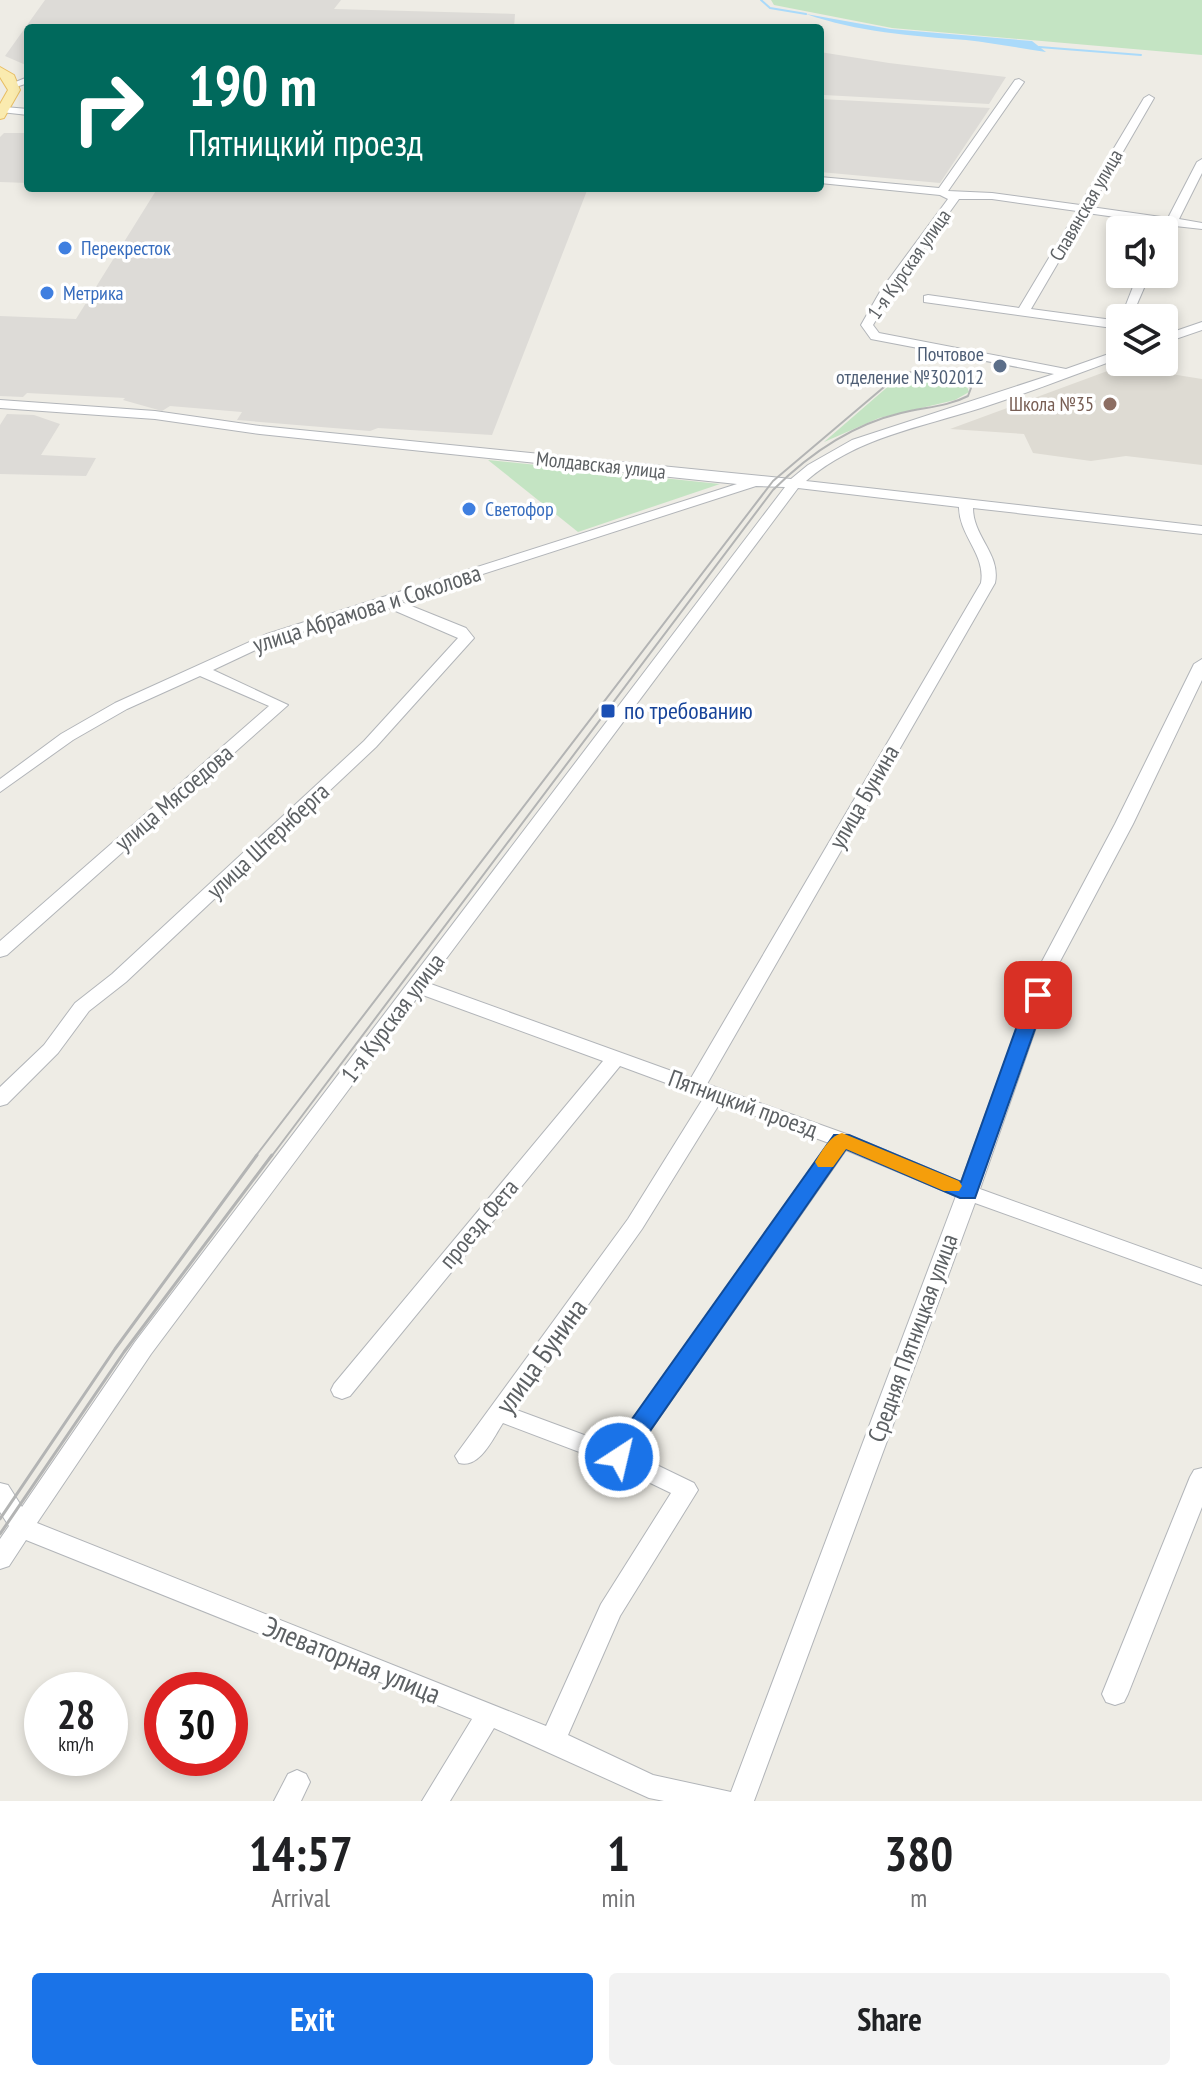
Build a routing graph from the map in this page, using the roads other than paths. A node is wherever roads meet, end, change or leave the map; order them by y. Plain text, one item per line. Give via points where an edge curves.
1 (0, 71) edge
2 (24, 81) edge
3 (1019, 82) dead end
4 (13, 85) junction
5 (1149, 98) dead end
6 (24, 112) edge
7 (2, 113) edge
8 (1202, 162) edge
9 (824, 180) edge
10 (946, 193) junction
11 (1083, 209) junction
12 (1131, 216) edge
13 (1175, 216) edge
14 (1178, 223) edge
15 (1202, 226) edge
16 (928, 299) dead end
17 (1023, 312) junction
18 (1106, 326) edge
19 (1202, 326) edge
20 (1178, 334) edge
21 (1106, 360) edge
22 (1075, 372) junction
23 (0, 404) edge
24 (757, 482) junction
25 (794, 484) junction
26 (966, 505) junction
27 (1202, 530) edge
28 (387, 602) junction
29 (1202, 664) edge
30 (197, 669) junction
31 (0, 787) edge
32 (0, 951) edge
33 (417, 986) junction
34 (616, 1058) junction
35 (706, 1090) junction
36 (0, 1099) edge
37 (842, 1140) junction
38 (968, 1193) junction
39 (1202, 1277) edge
40 (342, 1390) dead end
41 (501, 1413) junction
42 (467, 1456) dead end
43 (619, 1457) junction
44 (1202, 1477) edge
45 (0, 1492) edge
46 (23, 1528) junction
47 (0, 1559) edge
48 (1115, 1694) dead end
49 (489, 1714) junction
50 (553, 1740) junction
51 (646, 1794) edge
52 (435, 1801) edge
53 (722, 1801) edge
54 (741, 1801) edge

1 - 4 main road
2 - 4 street
3 - 10 street, 1-я Курская улица
4 - 7 main road via 13,97
5 - 11 street, Славянская улица
6 - 7 street
8 - 13 street
9 - 10 street
10 - 11 street
10 - 22 street, 1-я Курская улица via 953,203 887,290 867,325 872,333
11 - 12 street
11 - 17 street, Славянская улица
14 - 15 street
16 - 17 street
17 - 18 street
19 - 20 street
21 - 22 street
22 - 25 street via 824,458
23 - 24 street, Молдавская улица via 155,415
24 - 25 street, Молдавская улица
24 - 28 street, улица Абрамова и Соколова
25 - 26 street, Молдавская улица
25 - 33 street, 1-я Курская улица
26 - 27 street, Молдавская улица
26 - 35 street, улица Бунина via 964,522 992,571 988,583
28 - 30 street, улица Абрамова и Соколова via 272,637
28 - 36 street, улица Штернберга via 461,631 466,638 370,744 201,904 82,1007 51,1049
29 - 38 street, Средняя Пятницкая улица via 1048,967
30 - 31 street, улица Абрамова и Соколова via 67,737
30 - 32 street, улица Мясоедова via 280,705
33 - 34 street, Пятницкий проезд
33 - 46 street, 1-я Курская улица via 143,1348
34 - 35 street, Пятницкий проезд
34 - 40 street, проезд Фета
35 - 37 street, Пятницкий проезд
35 - 41 street, улица Бунина via 635,1224
37 - 38 street, Пятницкий проезд
37 - 43 street
38 - 39 street, Пятницкий проезд
38 - 54 street, Средняя Пятницкая улица
41 - 42 street, улица Бунина
41 - 43 street
43 - 50 street via 686,1490 610,1611
44 - 48 street
45 - 46 street
46 - 47 street, 1-я Курская улица
46 - 49 street, Элеваторная улица
49 - 50 street, Элеваторная улица
49 - 52 street
50 - 51 street, Элеваторная улица
51 - 53 street, Элеваторная улица

